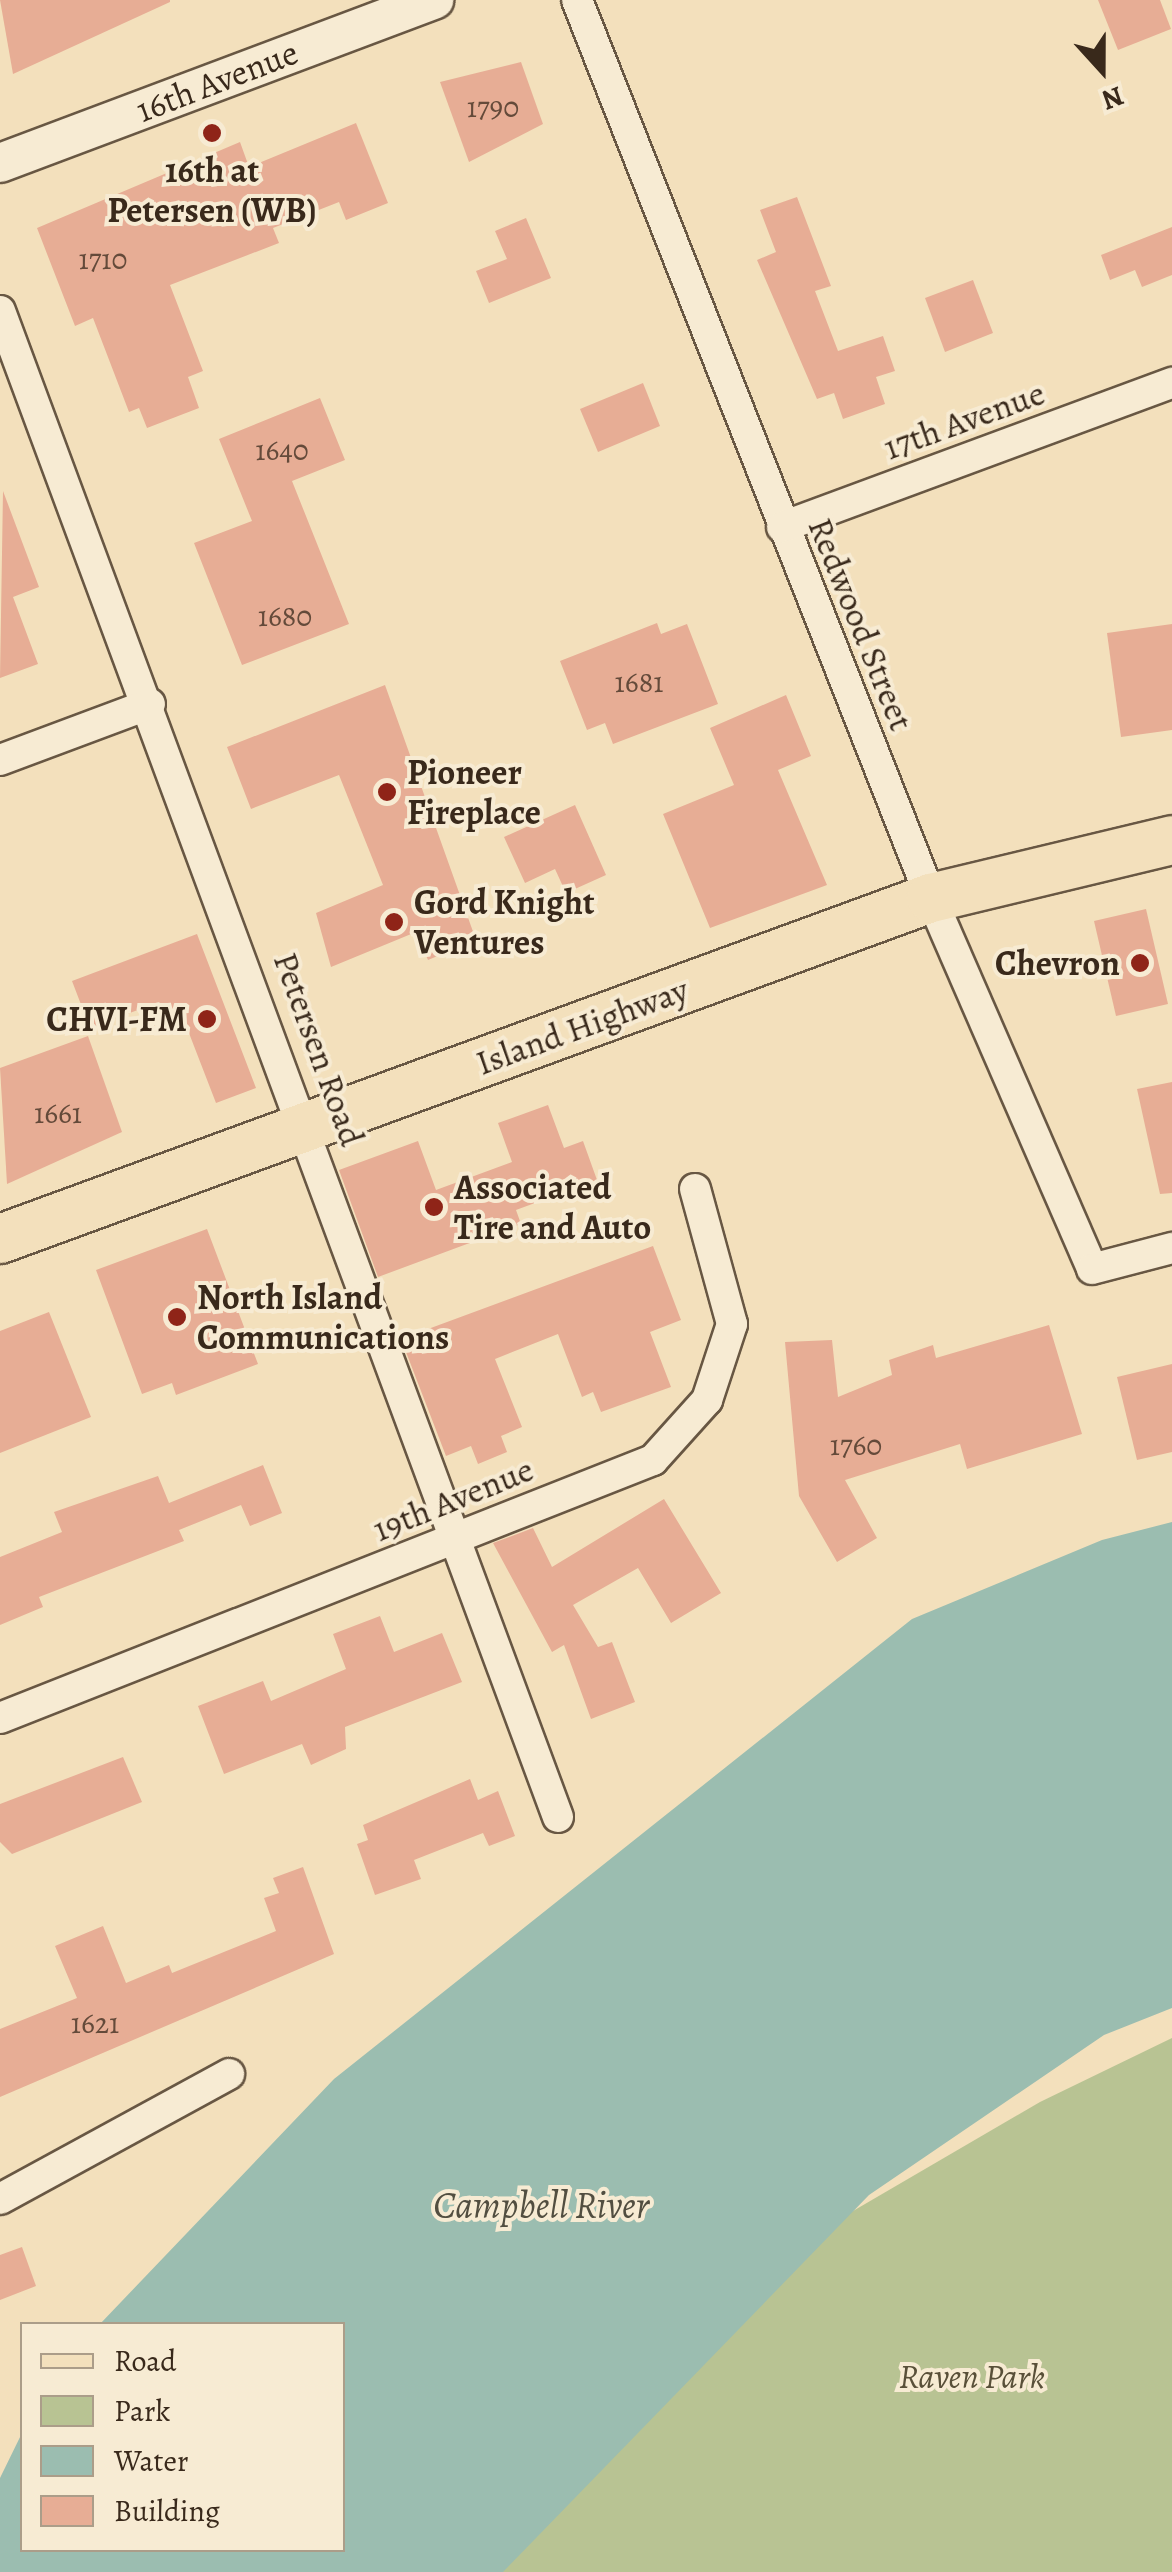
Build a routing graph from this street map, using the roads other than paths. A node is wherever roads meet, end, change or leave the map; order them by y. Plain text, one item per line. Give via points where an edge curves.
1 (434, 0) edge
2 (577, 0) edge
3 (0, 162) edge
4 (0, 311) edge
5 (1172, 383) edge
6 (782, 527) junction
7 (150, 704) junction
8 (0, 760) edge
9 (1172, 840) edge
10 (931, 898) junction
11 (307, 1124) junction
12 (695, 1189) dead end
13 (0, 1239) edge
14 (1172, 1248) edge
15 (456, 1539) junction
16 (0, 1718) edge
17 (558, 1817) dead end
18 (229, 2074) dead end
19 (0, 2199) edge

1 - 3 street, 16th Avenue
2 - 6 street, Redwood Street
4 - 7 street, Petersen Road
5 - 6 street, 17th Avenue
6 - 10 street, Redwood Street
7 - 8 street
7 - 11 street, Petersen Road
9 - 10 main road, Island Highway
10 - 11 main road, Island Highway
10 - 14 street, Redwood Street via 1092,1269
11 - 13 main road, Island Highway
11 - 15 street, Petersen Road
12 - 15 street, 19th Avenue via 732,1324 708,1400 654,1460
15 - 16 street, 19th Avenue
15 - 17 street, Petersen Road
18 - 19 street

